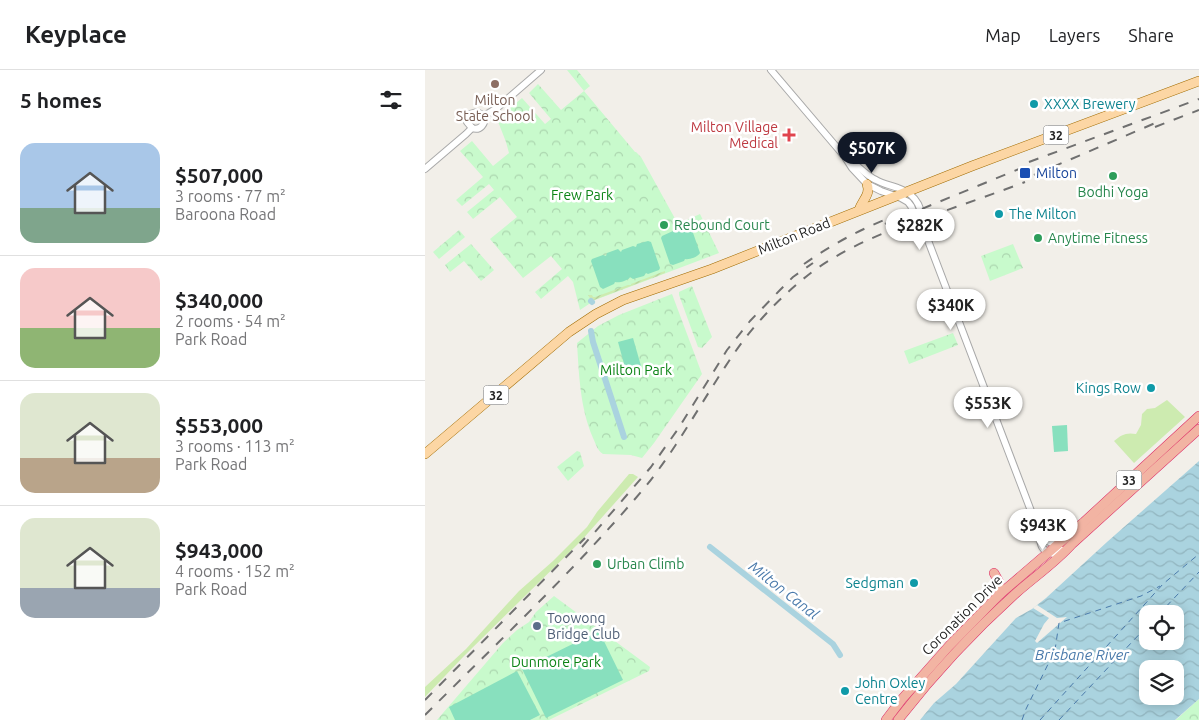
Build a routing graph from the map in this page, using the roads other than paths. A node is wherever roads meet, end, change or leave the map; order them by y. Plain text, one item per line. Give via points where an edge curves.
1 (541, 70) edge
2 (771, 70) edge
3 (1199, 81) edge
4 (483, 116) junction
5 (472, 128) junction
6 (845, 157) junction
7 (425, 170) edge
8 (867, 184) junction
9 (907, 192) junction
10 (895, 196) junction
11 (859, 210) junction
12 (924, 230) junction
13 (1199, 416) edge
14 (1199, 429) edge
15 (425, 454) edge
16 (1039, 532) junction
17 (1059, 544) junction
18 (1072, 544) junction
19 (1049, 553) junction
20 (994, 573) dead end
21 (1000, 594) junction
22 (887, 719) edge
23 (898, 720) edge

1 - 4 street
2 - 6 street
3 - 9 main road, Milton Road / 32
4 - 5 street via 482,126
4 - 5 street via 480,112 470,114 467,122
5 - 7 street
6 - 8 street
6 - 9 street via 872,178
8 - 10 street
8 - 11 main road via 868,194
9 - 10 main road, Milton Road / 32
9 - 12 street via 918,203
10 - 11 main road, Milton Road / 32
10 - 12 street via 910,204
11 - 15 main road, Milton Road / 32 via 712,269 623,300 596,314 569,332
12 - 16 street
13 - 17 highway, Coronation Drive / 33
14 - 18 highway, Coronation Drive / 33
16 - 17 street via 1049,542
16 - 19 street via 1043,549
17 - 19 highway, Coronation Drive / 33
18 - 19 street via 1056,554
18 - 23 highway, Coronation Drive / 33 via 980,627
19 - 21 highway, Coronation Drive / 33
20 - 21 highway
21 - 22 highway, Coronation Drive / 33 via 916,682

